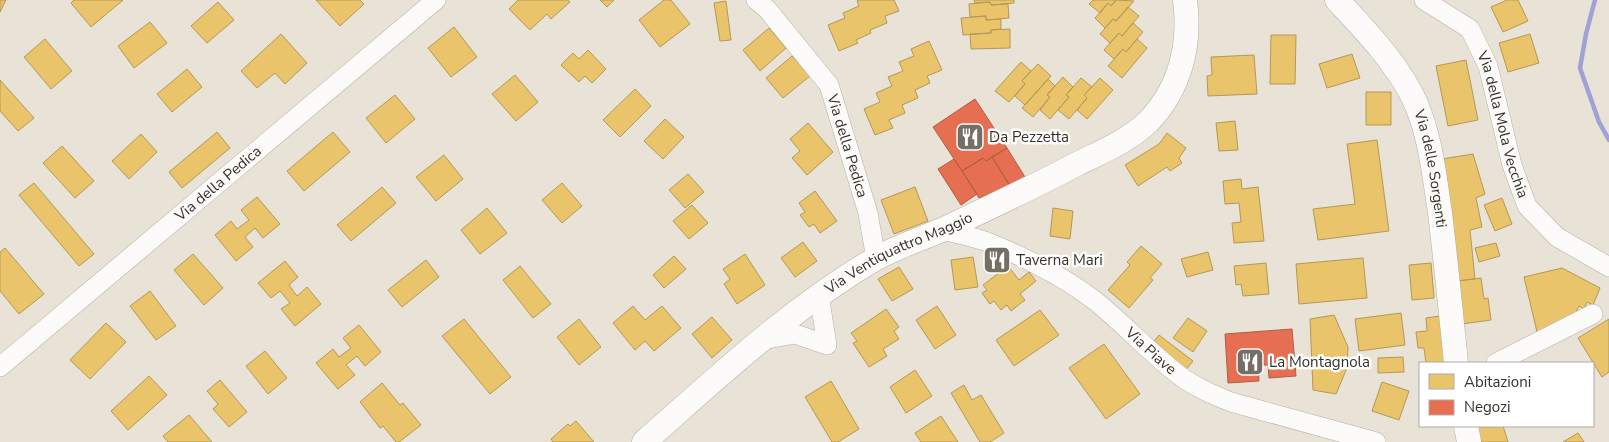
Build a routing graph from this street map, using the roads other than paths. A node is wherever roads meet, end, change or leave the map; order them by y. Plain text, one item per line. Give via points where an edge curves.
1 (436, 0) edge
2 (756, 0) edge
3 (1185, 0) edge
4 (1337, 0) edge
5 (1424, 0) edge
6 (942, 230) junction
7 (876, 259) junction
8 (1609, 267) edge
9 (819, 296) junction
10 (1593, 314) dead end
11 (758, 341) junction
12 (1456, 362) edge
13 (1498, 362) edge
14 (0, 367) edge
15 (1466, 427) edge
16 (644, 442) edge
17 (1376, 442) edge
18 (1469, 442) edge

1 - 14 street, Via della Pedica
2 - 7 street, Via della Pedica via 830,85 868,213
3 - 6 main road, Via Ventiquattro Maggio via 1185,48 1178,76 1170,93 1146,123 1124,140
4 - 12 main road, Via delle Sorgenti via 1394,66 1411,94 1424,126 1440,211
5 - 8 street, Via della Mola Vecchia via 1470,29 1488,66 1512,165 1527,206 1557,237
6 - 7 main road, Via Ventiquattro Maggio
6 - 17 street, Via Piave via 988,243 1071,284 1116,318 1174,371 1206,391 1231,402
7 - 9 main road, Via Ventiquattro Maggio
9 - 11 main road, Via Ventiquattro Maggio
9 - 11 street via 832,352 795,334
10 - 13 street
11 - 16 main road, Via Ventiquattro Maggio
15 - 18 main road

